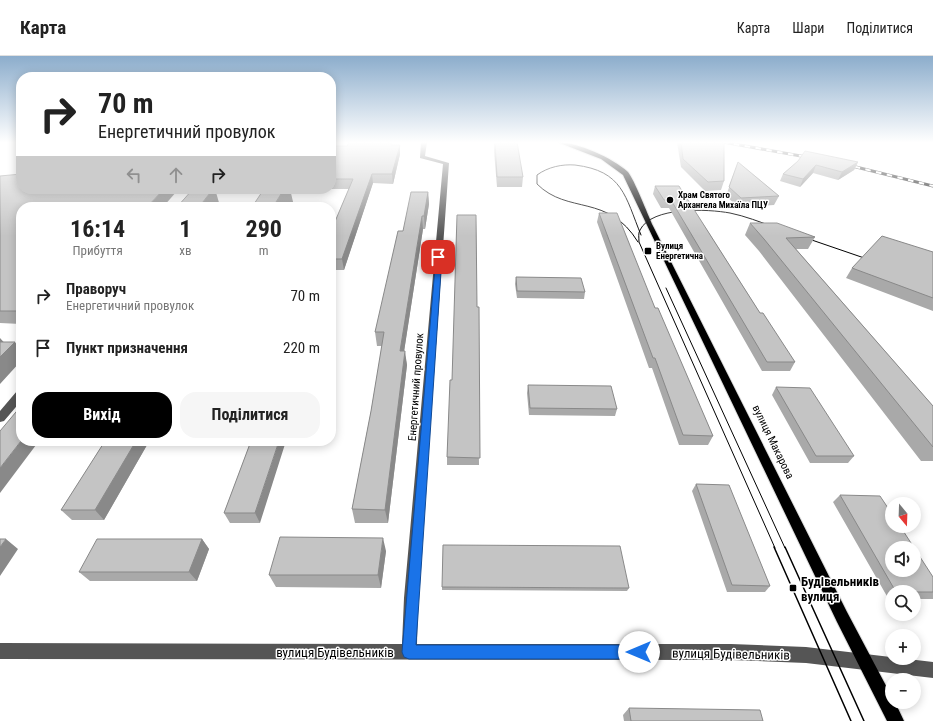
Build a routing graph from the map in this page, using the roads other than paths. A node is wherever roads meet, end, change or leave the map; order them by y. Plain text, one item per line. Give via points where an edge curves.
1 (445, 173) edge
2 (625, 173) edge
3 (16, 400) edge
4 (0, 418) edge
5 (0, 651) edge
6 (409, 652) junction
7 (865, 662) junction
8 (933, 670) edge
9 (896, 721) edge

1 - 6 street, Енергетичний провулок
2 - 7 main road, вулиця Макарова
3 - 4 street
5 - 6 street, вулиця Будівельників
6 - 7 street, вулиця Будівельників via 731,652 806,655
7 - 8 street, вулиця Будівельників
7 - 9 main road, вулиця Макарова

